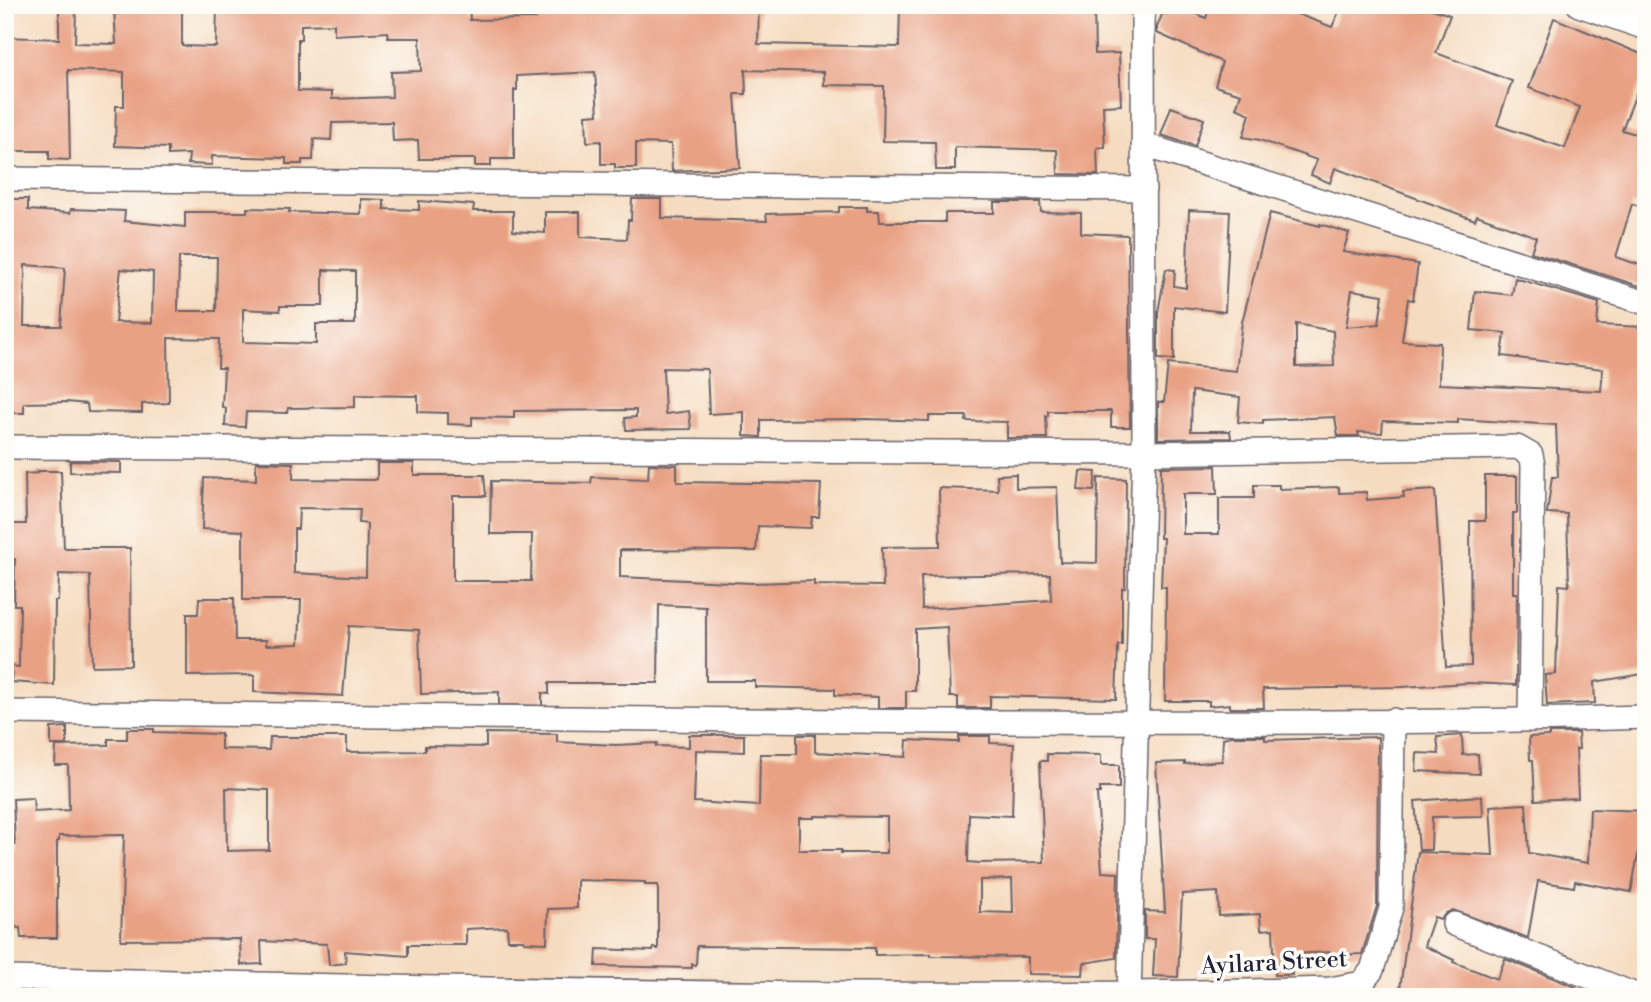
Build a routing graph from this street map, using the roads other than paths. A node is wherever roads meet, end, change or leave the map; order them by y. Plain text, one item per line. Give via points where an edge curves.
1 (1143, 5) edge
2 (1580, 5) edge
3 (1646, 28) edge
4 (1144, 145) junction
5 (5, 179) edge
6 (1144, 189) junction
7 (1646, 303) edge
8 (5, 447) edge
9 (1144, 453) junction
10 (5, 712) edge
11 (1646, 717) edge
12 (1393, 720) junction
13 (1530, 720) junction
14 (1136, 722) junction
15 (1454, 924) dead end
16 (5, 978) edge
17 (631, 994) edge
18 (1129, 996) edge
19 (1641, 997) edge

1 - 4 street
2 - 3 street
4 - 6 street
4 - 7 street
5 - 6 street
6 - 9 street
8 - 9 street
9 - 13 street via 1524,450 1533,465
9 - 14 street
10 - 14 street via 428,720
11 - 13 street
12 - 13 street
12 - 14 street
12 - 18 street, Ayilara Street via 1391,908 1372,970 1362,983 1330,989
14 - 18 street
15 - 19 street
16 - 17 street
17 - 18 street

